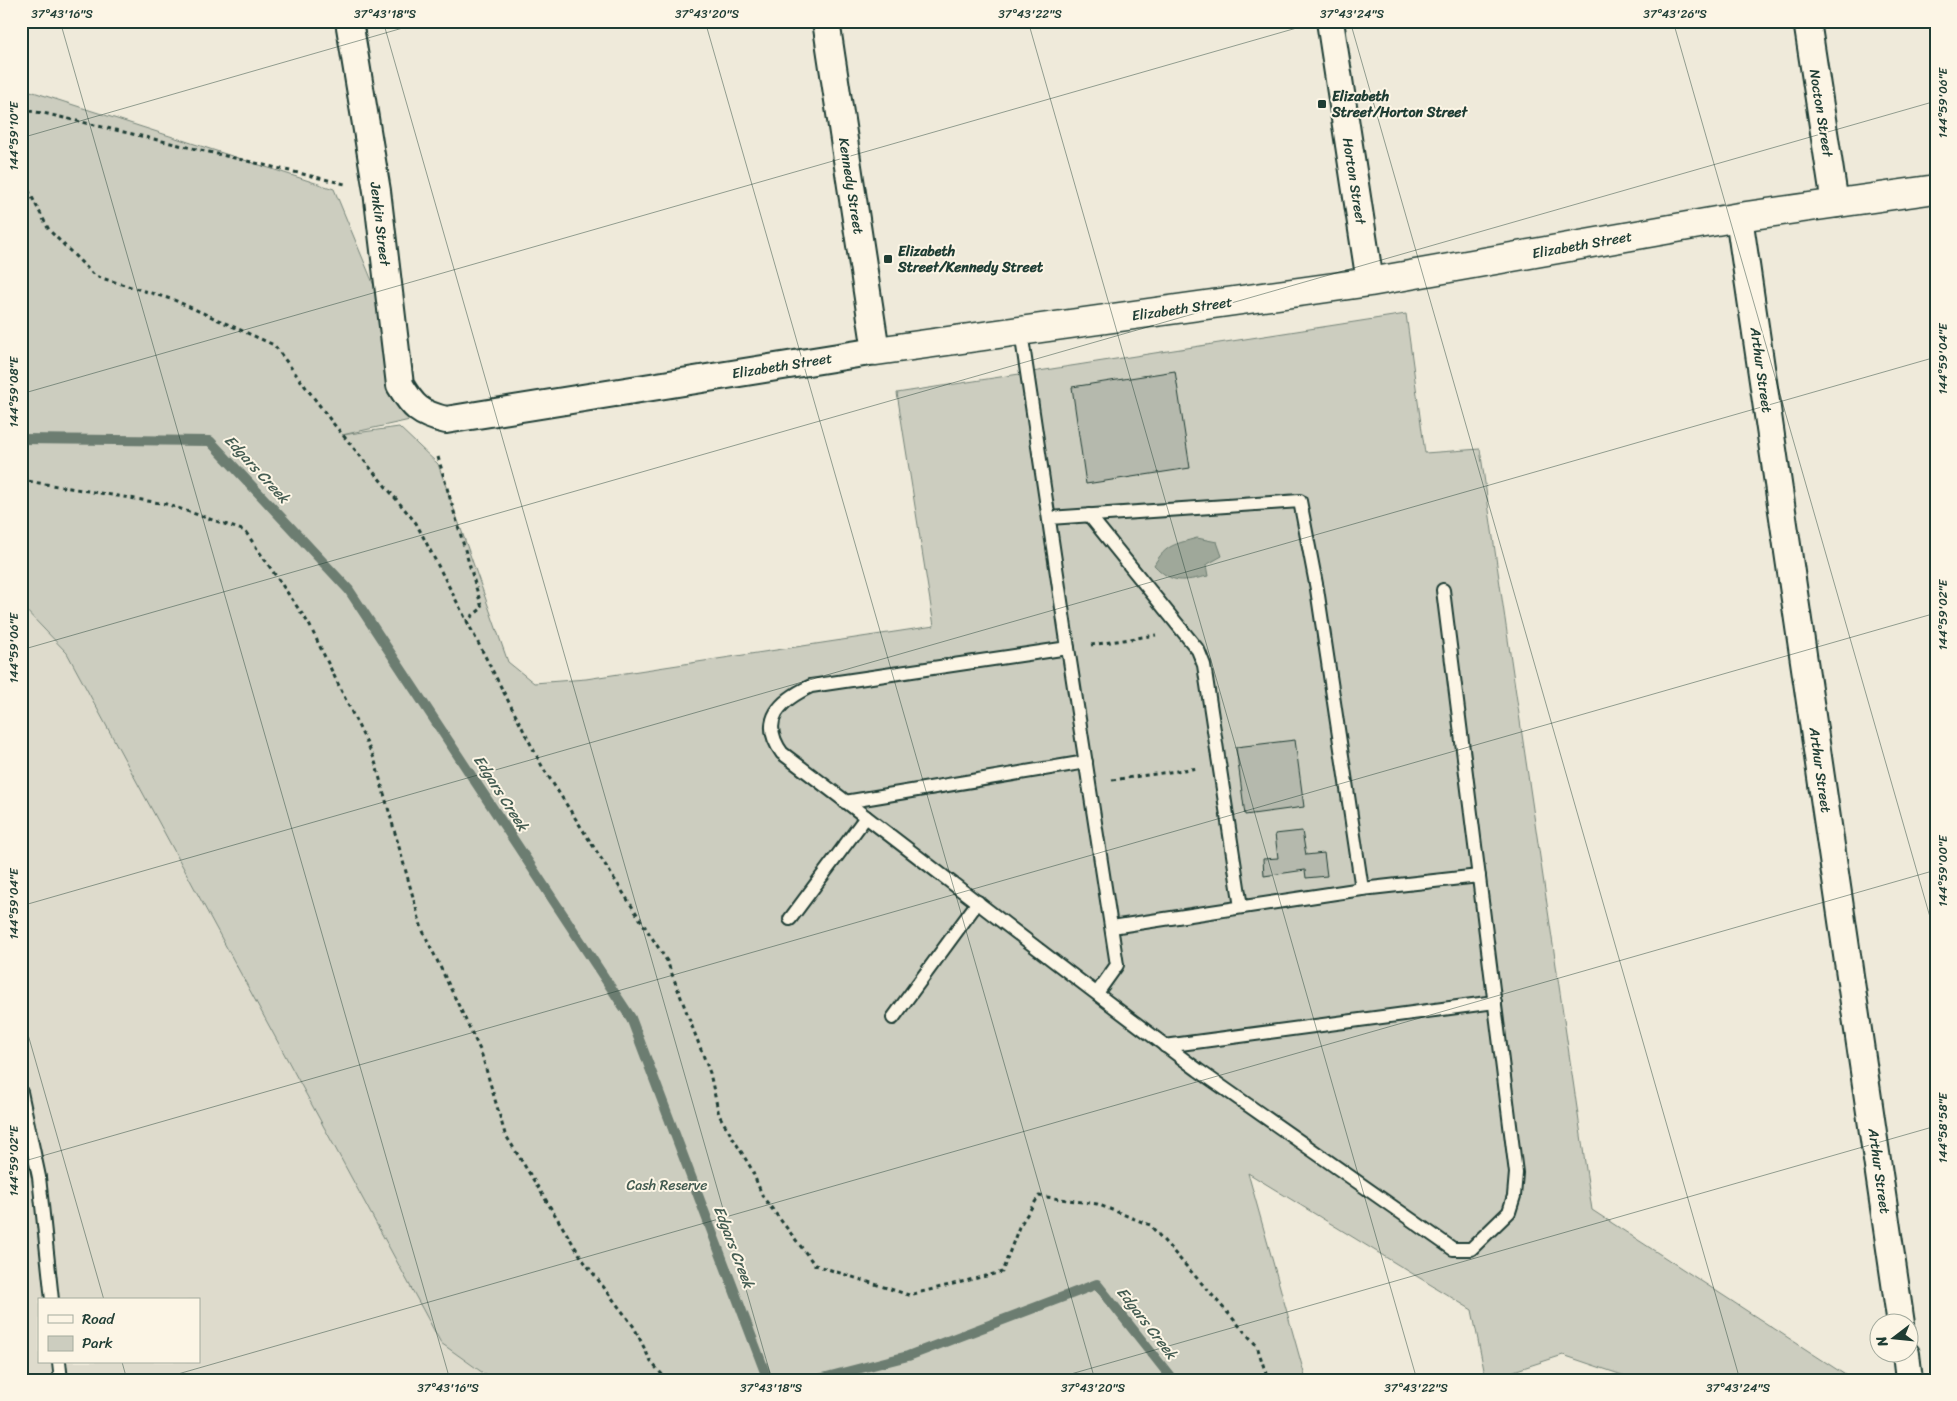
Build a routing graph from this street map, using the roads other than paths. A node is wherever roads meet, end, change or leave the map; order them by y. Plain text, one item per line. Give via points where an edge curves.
1 (826, 21) edge
2 (1330, 21) edge
3 (1807, 21) edge
4 (347, 26) edge
5 (1936, 189) edge
6 (1835, 204) junction
7 (1739, 217) junction
8 (1370, 282) junction
9 (1021, 332) junction
10 (876, 351) junction
11 (428, 416) joint
12 (1089, 515) junction
13 (1048, 518) junction
14 (1443, 590) dead end
15 (1068, 648) junction
16 (1086, 762) junction
17 (845, 802) junction
18 (866, 817) junction
19 (1479, 876) junction
20 (1362, 889) junction
21 (978, 902) junction
22 (1241, 907) junction
23 (790, 919) dead end
24 (1112, 927) junction
25 (1097, 993) junction
26 (1494, 1002) junction
27 (894, 1018) dead end
28 (1165, 1046) junction
29 (21, 1092) edge
30 (52, 1298) edge
31 (1900, 1314) edge
32 (59, 1364) edge
33 (1907, 1364) edge
34 (61, 1380) edge
35 (1909, 1380) edge

1 - 10 street, Kennedy Street
2 - 8 street, Horton Street
3 - 6 street, Nocton Street
4 - 11 street, Jenkin Street via 377,191 400,385 412,405
5 - 6 street, Elizabeth Street
6 - 7 street, Elizabeth Street
7 - 8 street, Elizabeth Street
7 - 31 street, Arthur Street
8 - 9 street, Elizabeth Street
9 - 10 street, Elizabeth Street
9 - 13 lane
10 - 11 street, Elizabeth Street via 446,420
12 - 13 lane
12 - 20 lane via 1300,501 1317,589
12 - 22 lane via 1198,650 1204,665
13 - 15 lane
14 - 19 lane
15 - 16 lane
15 - 17 lane via 811,686 793,694 774,715 771,734 774,743 782,754
16 - 17 lane
16 - 24 lane
17 - 18 lane
18 - 21 lane
18 - 23 lane
19 - 20 lane
19 - 26 lane
20 - 22 lane
21 - 25 lane
21 - 27 lane
22 - 24 lane
24 - 25 lane via 1117,965
25 - 28 lane
26 - 28 lane
26 - 28 lane via 1516,1173 1514,1196 1509,1212 1471,1249 1453,1249
29 - 30 lane via 39,1177
32 - 34 lane
33 - 35 street

